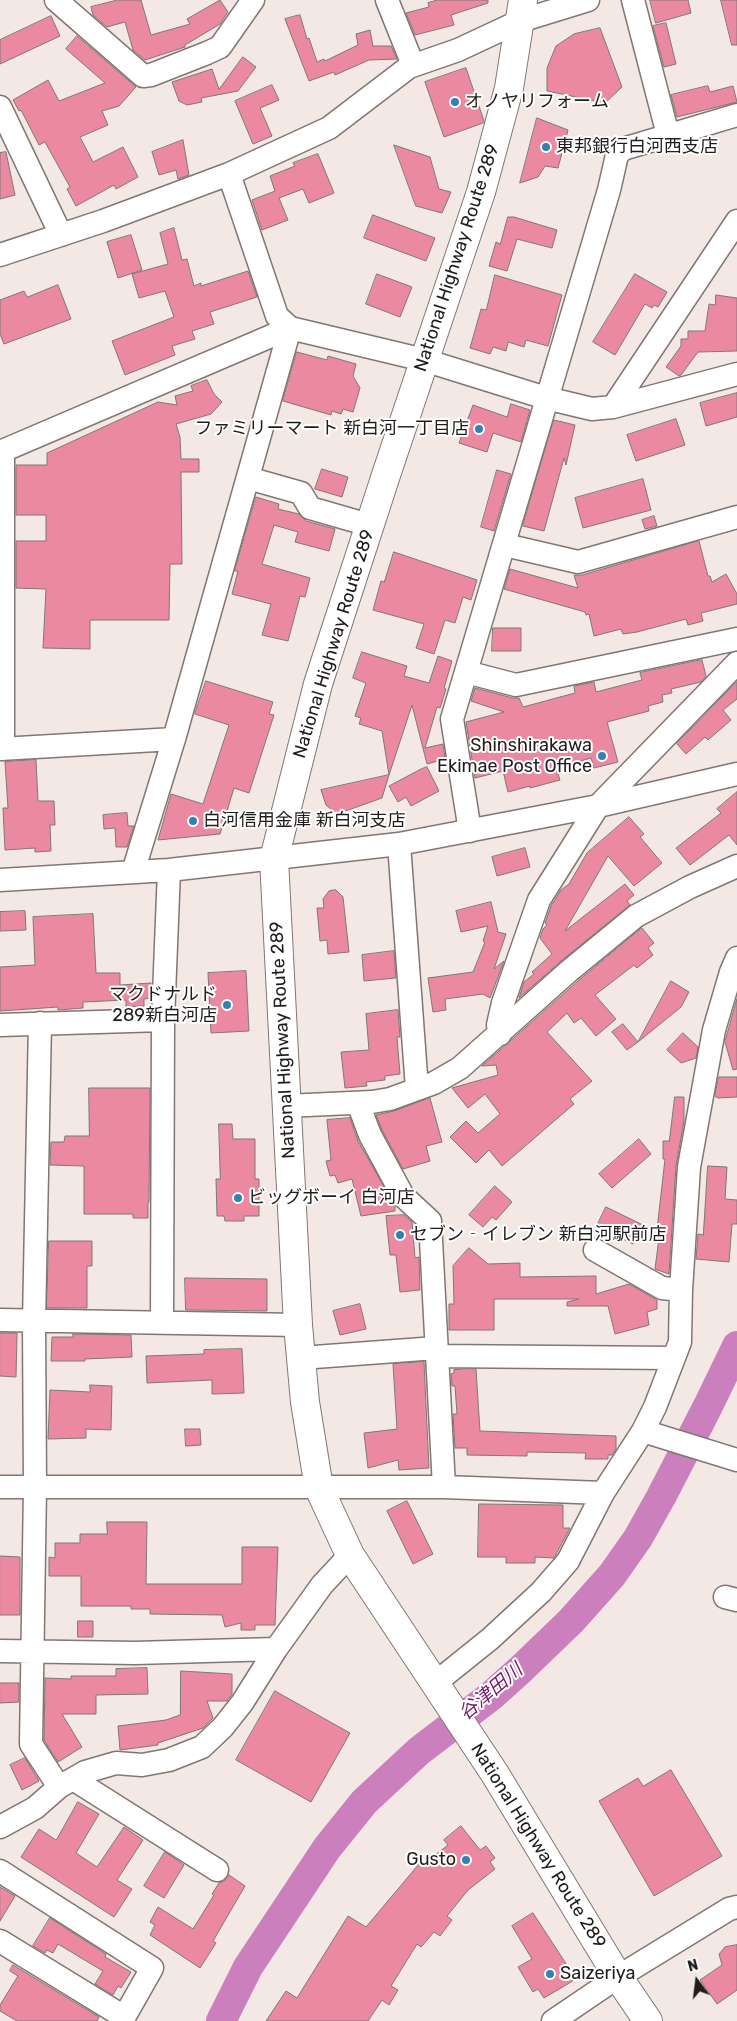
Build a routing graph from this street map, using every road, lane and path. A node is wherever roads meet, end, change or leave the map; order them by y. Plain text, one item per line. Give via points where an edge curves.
1 (56, 0) edge
2 (253, 0) edge
3 (387, 0) edge
4 (588, 0) edge
5 (633, 0) edge
6 (521, 10) edge
7 (413, 66) junction
8 (0, 107) edge
9 (737, 115) edge
10 (668, 135) junction
11 (229, 174) junction
12 (736, 229) edge
13 (61, 235) junction
14 (0, 255) edge
15 (290, 328) junction
16 (424, 360) junction
17 (737, 374) edge
18 (546, 398) junction
19 (613, 407) junction
20 (1, 452) edge
21 (248, 478) junction
22 (737, 517) edge
23 (370, 525) junction
24 (505, 544) junction
25 (737, 639) edge
26 (737, 663) edge
27 (466, 672) junction
28 (174, 739) junction
29 (1, 749) edge
30 (737, 774) edge
31 (598, 806) junction
32 (470, 831) junction
33 (399, 844) junction
34 (274, 859) junction
35 (737, 866) edge
36 (169, 870) junction
37 (133, 872) junction
38 (0, 880) edge
39 (737, 958) edge
40 (164, 1020) junction
41 (40, 1023) junction
42 (0, 1025) edge
43 (500, 1034) junction
44 (417, 1090) junction
45 (358, 1103) junction
46 (286, 1106) junction
47 (595, 1250) dead end
48 (681, 1290) junction
49 (0, 1320) edge
50 (34, 1322) junction
51 (162, 1322) junction
52 (298, 1325) junction
53 (436, 1352) junction
54 (301, 1358) junction
55 (673, 1358) junction
56 (650, 1433) junction
57 (737, 1460) edge
58 (0, 1486) edge
59 (35, 1487) junction
60 (319, 1488) junction
61 (444, 1488) junction
62 (603, 1493) junction
63 (350, 1555) junction
64 (276, 1649) junction
65 (0, 1651) edge
66 (33, 1651) junction
67 (437, 1688) junction
68 (66, 1783) junction
69 (0, 1827) edge
70 (218, 1870) dead end
71 (0, 1871) edge
72 (737, 1906) edge
73 (0, 1941) edge
74 (618, 1977) junction
75 (123, 2019) edge
76 (553, 2021) edge
77 (648, 2021) edge

1 - 2 street via 143,76 220,47
3 - 7 street
4 - 6 street
5 - 10 street
6 - 7 street via 458,50
6 - 16 highway, National Highway Route 289 via 509,88 481,192
7 - 11 street via 329,128
8 - 13 street
9 - 10 street
10 - 18 street via 624,149 617,155
11 - 13 street
11 - 15 street via 277,316
12 - 19 street
13 - 14 street
15 - 16 street
15 - 20 street
15 - 21 street
16 - 18 street
16 - 23 highway, National Highway Route 289
17 - 19 street
18 - 19 street via 592,409
18 - 24 street
20 - 29 street
21 - 23 street via 301,493 310,508
21 - 28 street
22 - 24 street via 578,562
23 - 34 highway, National Highway Route 289 via 318,684
24 - 27 street
25 - 27 street via 516,685
26 - 31 street
27 - 32 street via 452,720
28 - 29 street
28 - 37 street
30 - 31 street
31 - 32 street
31 - 43 street via 539,900 503,1003 498,1025
32 - 33 street
33 - 34 street
33 - 44 street
34 - 36 street
34 - 46 highway, National Highway Route 289
35 - 43 street via 636,916
36 - 37 street
36 - 40 street
37 - 38 street
39 - 48 street via 714,1030 689,1167
40 - 41 street
40 - 51 street
41 - 42 street
41 - 50 street
43 - 44 street via 460,1068
44 - 45 street via 390,1099
45 - 46 street
45 - 53 street via 370,1135 404,1196 430,1221
46 - 52 highway, National Highway Route 289
47 - 48 street via 662,1288
48 - 55 street via 680,1342
49 - 50 street
50 - 51 street
50 - 59 street
51 - 52 street
52 - 54 highway, National Highway Route 289
53 - 54 street
53 - 55 street
53 - 61 street
54 - 60 highway, National Highway Route 289
55 - 56 street via 655,1407
56 - 57 street
56 - 62 street
58 - 59 street
59 - 60 street
59 - 66 street
60 - 61 street
60 - 63 highway, National Highway Route 289
61 - 62 street
62 - 67 street via 568,1561 541,1592
63 - 64 street via 322,1585
63 - 67 highway, National Highway Route 289
64 - 66 street via 135,1653
64 - 68 street via 242,1703 202,1746 169,1760 142,1765 116,1763 85,1772
65 - 66 street
66 - 68 street via 31,1744
67 - 74 highway, National Highway Route 289 via 495,1774
68 - 69 street via 35,1808
68 - 70 street
71 - 75 street via 152,1968
72 - 74 street
73 - 75 street
74 - 76 street
74 - 77 highway, National Highway Route 289

